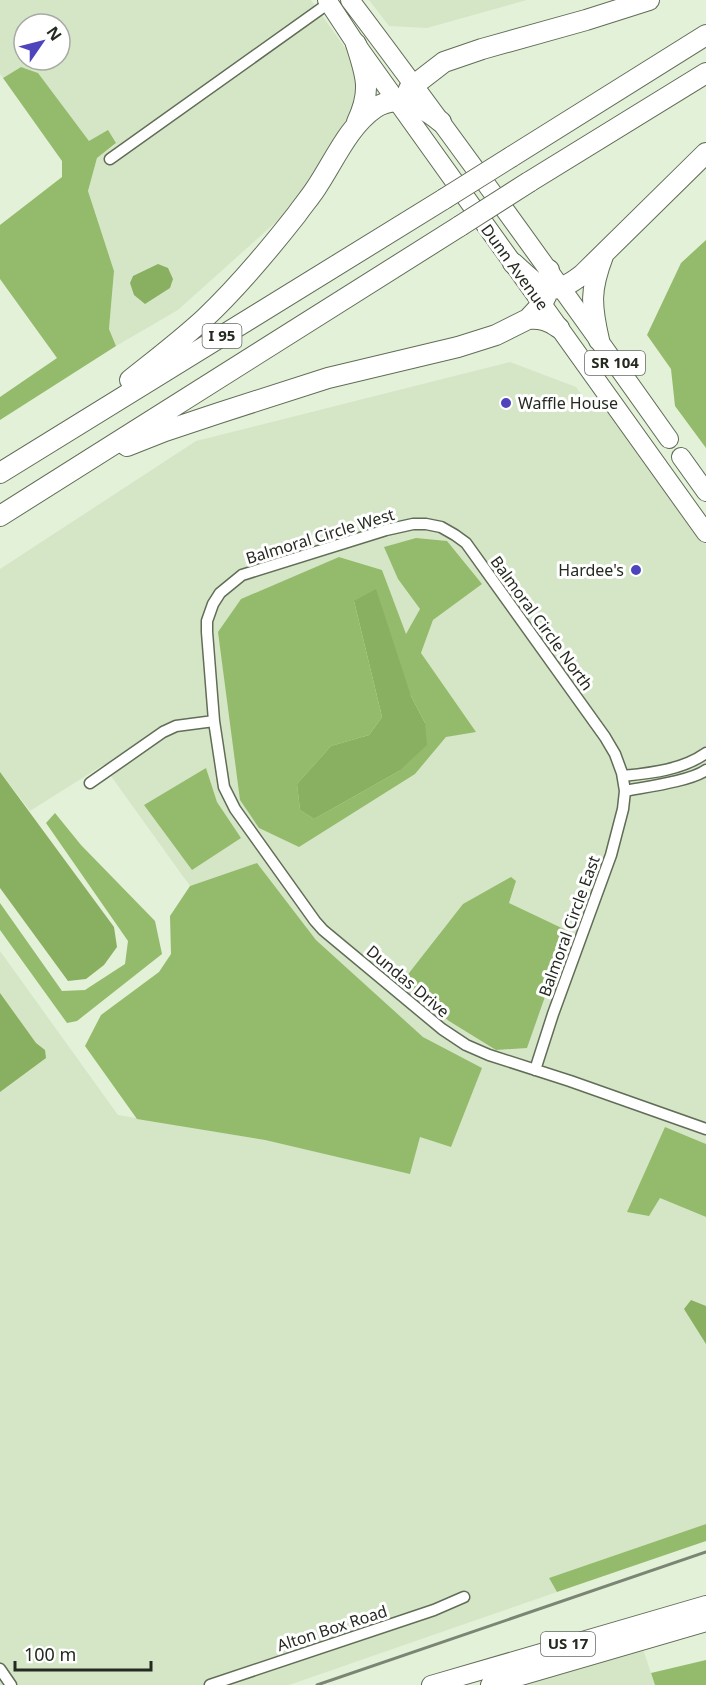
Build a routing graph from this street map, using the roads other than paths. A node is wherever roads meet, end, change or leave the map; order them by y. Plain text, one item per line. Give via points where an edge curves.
1 (350, 0) edge
2 (649, 0) edge
3 (328, 1) edge
4 (706, 35) edge
5 (356, 44) junction
6 (706, 73) edge
7 (406, 101) junction
8 (441, 122) joint
9 (354, 129) junction
10 (706, 153) edge
11 (110, 159) dead end
12 (605, 251) junction
13 (513, 263) joint
14 (549, 270) joint
15 (551, 294) junction
16 (528, 319) junction
17 (559, 328) junction
18 (599, 340) junction
19 (68, 430) junction
20 (669, 439) dead end
21 (681, 457) joint
22 (83, 464) junction
23 (662, 471) junction
24 (0, 473) edge
25 (706, 492) edge
26 (0, 516) edge
27 (706, 533) edge
28 (455, 534) joint
29 (214, 721) junction
30 (706, 753) edge
31 (706, 771) edge
32 (623, 776) junction
33 (90, 783) dead end
34 (625, 791) junction
35 (535, 1070) junction
36 (706, 1129) edge
37 (464, 1597) dead end
38 (706, 1605) edge
39 (706, 1622) edge
40 (0, 1669) edge
41 (11, 1685) edge
42 (210, 1685) edge
43 (430, 1685) edge
44 (490, 1685) edge

1 - 7 main road, Dunn Avenue
2 - 7 highway via 444,62
3 - 5 main road, Dunn Avenue
3 - 11 street
4 - 19 highway, I 95, bridge
5 - 7 main road, Dunn Avenue
5 - 9 highway via 366,82 365,105
6 - 22 highway, I 95, bridge
7 - 8 highway
7 - 9 highway via 376,107
7 - 13 main road, Dunn Avenue
8 - 14 main road, Dunn Avenue
9 - 19 highway via 317,187 236,286 203,320
10 - 12 highway
12 - 15 highway via 572,283
12 - 18 highway via 592,294
13 - 15 highway
14 - 15 highway
15 - 16 highway
15 - 17 main road, Dunn Avenue / SR 104
15 - 18 main road, Dunn Avenue / SR 104
16 - 17 highway via 540,318
16 - 22 highway via 480,341 328,378 165,431
17 - 23 main road, Dunn Avenue / SR 104
18 - 20 main road, Dunn Avenue / SR 104
19 - 24 highway, I 95
21 - 23 street
21 - 25 main road
22 - 26 highway, I 95
23 - 27 main road, Dunn Avenue / SR 104
28 - 29 street, Balmoral Circle West via 426,524 395,528 242,575 230,584 213,604 207,621
28 - 32 street, Balmoral Circle North via 466,543 602,731
29 - 33 street via 176,726 163,732
29 - 35 street, Dundas Drive via 224,787 230,801 319,926 454,1038
30 - 32 street via 675,767
31 - 34 street
32 - 34 street, Balmoral Circle East
34 - 35 street, Balmoral Circle East via 616,839
35 - 36 street, Dundas Drive
37 - 42 street, Alton Box Road
38 - 43 main road, US 17
39 - 44 main road, US 17
40 - 41 street

